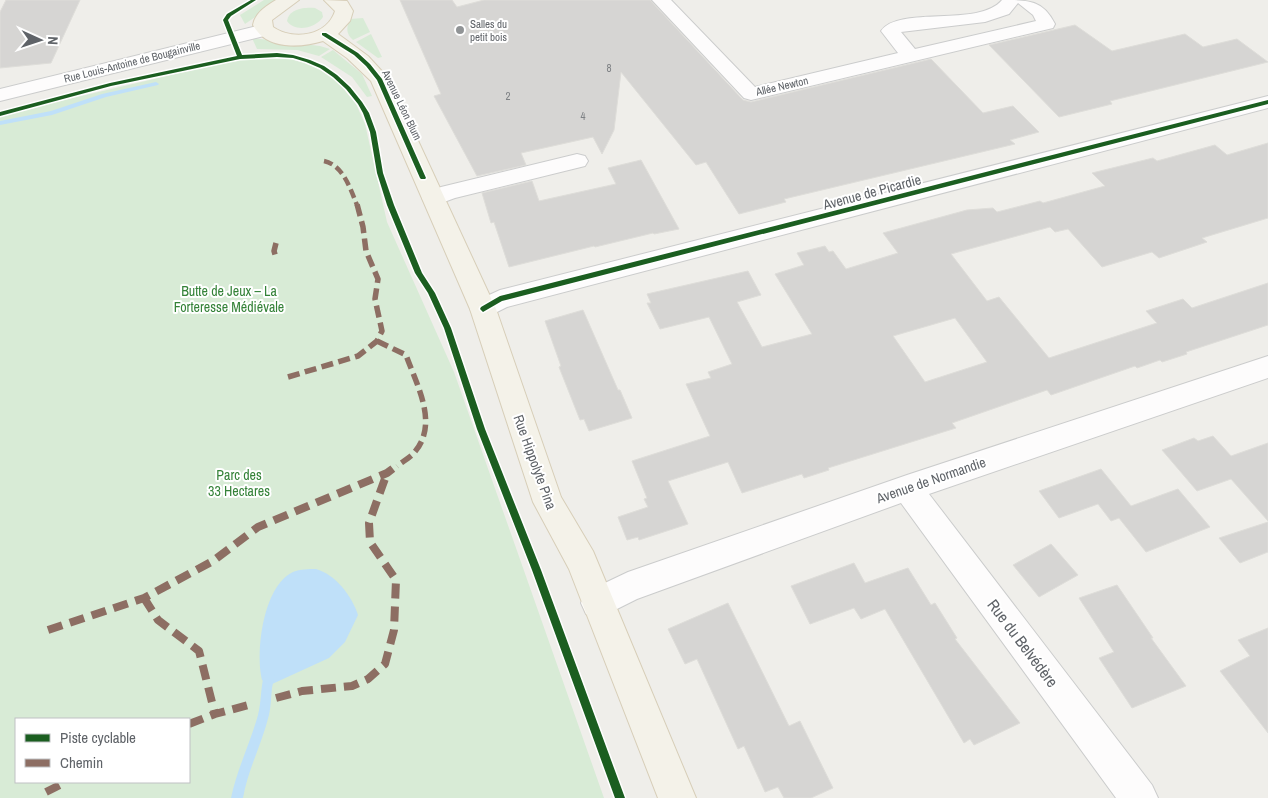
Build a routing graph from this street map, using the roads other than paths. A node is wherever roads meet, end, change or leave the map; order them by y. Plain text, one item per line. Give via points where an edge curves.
1 (290, 0) edge
2 (333, 0) edge
3 (661, 0) edge
4 (1011, 0) edge
5 (1025, 0) edge
6 (265, 30) junction
7 (324, 34) junction
8 (910, 56) junction
9 (0, 95) edge
10 (1268, 102) edge
11 (577, 161) dead end
12 (428, 188) junction
13 (483, 309) junction
14 (1268, 367) edge
15 (907, 488) junction
16 (597, 602) junction
17 (677, 798) edge
18 (1139, 798) edge

1 - 6 main road via 265,16
2 - 7 main road via 344,11 343,17
3 - 8 street, Allée Newton via 750,94
4 - 8 street via 1002,10 979,18 899,26 890,31
5 - 8 street, Allée Newton via 1041,12 1046,24
6 - 7 main road via 271,35 292,40
6 - 9 street, Rue Louis-Antoine de Bougainville
7 - 12 main road, Avenue Léon Blum via 362,59 380,80
10 - 13 street, Avenue de Picardie via 500,299
11 - 12 street via 449,192
12 - 13 main road, Rue Hippolyte Pina
13 - 16 main road, Rue Hippolyte Pina via 548,502 582,562
14 - 15 street, Avenue de Normandie
15 - 16 street, Avenue de Normandie
15 - 18 street, Rue du Belvédère
16 - 17 main road, Rue Hippolyte Pina

